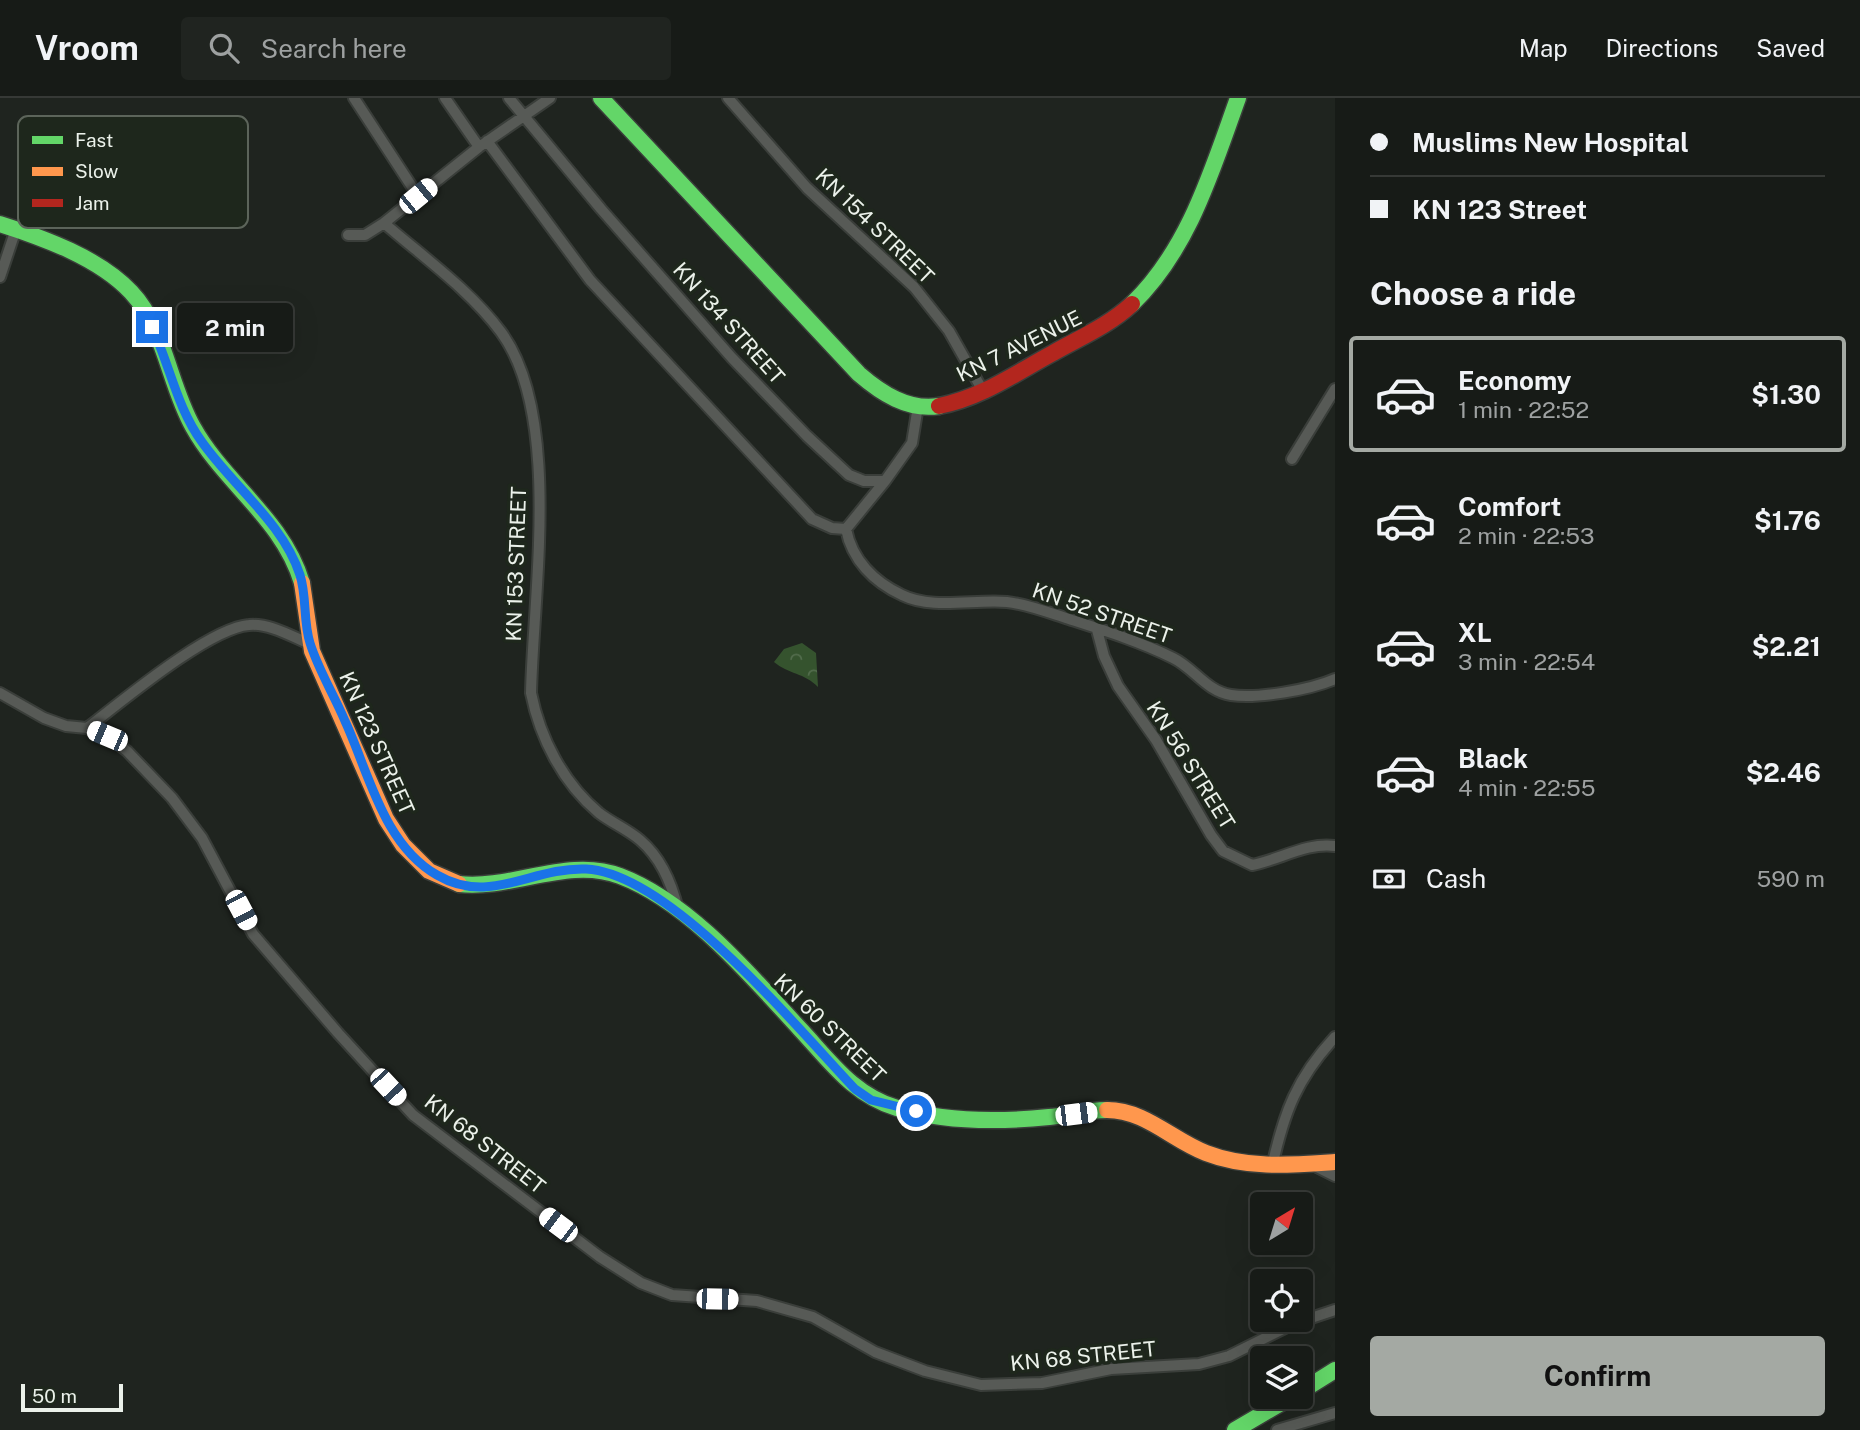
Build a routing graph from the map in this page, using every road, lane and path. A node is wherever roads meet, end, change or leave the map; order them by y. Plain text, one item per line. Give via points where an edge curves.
1 (354, 98) edge
2 (445, 98) edge
3 (509, 98) edge
4 (550, 98) edge
5 (601, 98) edge
6 (728, 98) edge
7 (1238, 98) edge
8 (522, 116) junction
9 (483, 144) junction
10 (418, 196) junction
11 (384, 223) junction
12 (8, 227) edge
13 (348, 235) dead end
14 (0, 277) edge
15 (1335, 389) edge
16 (983, 391) junction
17 (918, 406) junction
18 (1292, 459) dead end
19 (885, 481) junction
20 (846, 529) junction
21 (1097, 629) junction
22 (310, 644) junction
23 (1335, 679) edge
24 (0, 693) edge
25 (87, 728) junction
26 (1335, 846) edge
27 (533, 877) joint
28 (678, 910) junction
29 (1335, 1037) edge
30 (1335, 1162) edge
31 (1310, 1164) junction
32 (1272, 1167) junction
33 (1335, 1176) edge
34 (1335, 1310) edge
35 (1335, 1370) edge
36 (1313, 1384) edge
37 (1271, 1409) edge
38 (1335, 1413) edge
39 (1235, 1430) edge
40 (1277, 1430) edge

1 - 10 street
2 - 9 street
3 - 8 street, KN 134 STREET
4 - 8 street
5 - 17 main road, KN 7 AVENUE via 830,347 885,395
6 - 16 street, KN 154 STREET via 807,188 914,287 949,331
7 - 16 main road, KN 7 AVENUE via 1189,223 1158,275 1136,301 1103,327
8 - 9 street
8 - 19 street, KN 134 STREET via 732,358 807,436 849,475
9 - 10 street
9 - 20 street via 627,323 697,392 811,519
10 - 11 street
11 - 13 street via 365,234
11 - 28 street, KN 153 STREET via 502,332 525,380 539,481 531,673 534,711 547,746 569,781 599,813 641,840 673,890
12 - 14 street
12 - 22 main road, KN 123 STREET via 112,275 145,311 186,417 292,556 304,591
15 - 18 street
16 - 17 main road, KN 7 AVENUE
17 - 19 street via 912,443
19 - 20 street
20 - 21 street, KN 52 STREET via 849,543 870,576 903,596 925,601 1011,603
21 - 23 street, KN 52 STREET via 1177,660 1207,685 1229,695 1321,685
21 - 26 street, KN 56 STREET via 1118,686 1223,850 1252,865
22 - 25 street via 265,626 247,625 193,652
22 - 27 main road, KN 123 STREET via 385,817 404,846 435,874 470,889
24 - 25 street, KN 68 STREET via 44,718
25 - 34 street, KN 68 STREET via 127,751 172,797 202,838 253,934 413,1115 641,1283 672,1295 757,1301 813,1317 875,1352 981,1385 1042,1383 1111,1369 1199,1364 1229,1356 1293,1324
27 - 28 main road, KN 60 STREET via 600,870 641,885
28 - 32 main road, KN 60 STREET via 871,1100 952,1117 1007,1119 1119,1110 1210,1155
29 - 32 street via 1304,1074 1289,1101
30 - 31 main road, KN 60 STREET
31 - 32 main road, KN 60 STREET
31 - 33 street
35 - 36 main road
37 - 39 main road
38 - 40 street

